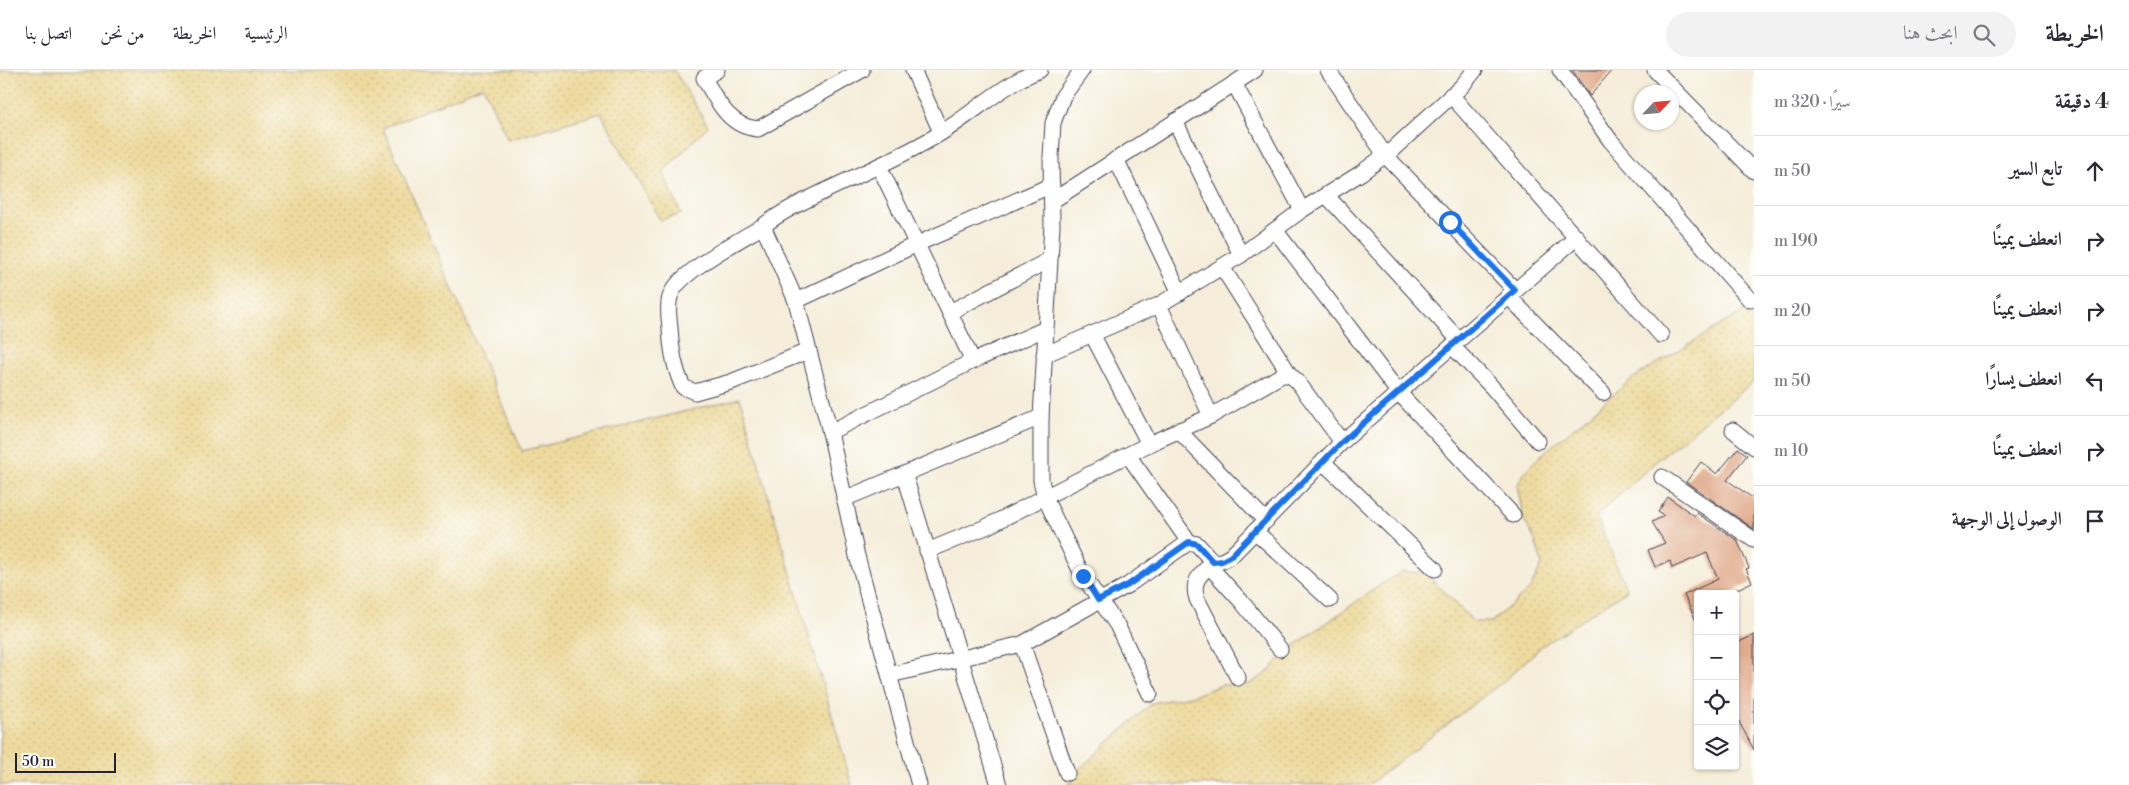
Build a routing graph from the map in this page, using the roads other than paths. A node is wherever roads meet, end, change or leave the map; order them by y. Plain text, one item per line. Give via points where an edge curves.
1 (717, 70) edge
2 (862, 70) edge
3 (913, 70) edge
4 (1040, 70) edge
5 (1082, 70) edge
6 (1254, 70) edge
7 (1328, 70) edge
8 (1560, 70) edge
9 (1655, 70) edge
10 (1472, 71) edge
11 (702, 74) edge
12 (1234, 83) junction
13 (1451, 95) junction
14 (1175, 120) junction
15 (941, 132) junction
16 (1385, 155) junction
17 (1116, 159) junction
18 (879, 166) junction
19 (1754, 171) edge
20 (1052, 185) junction
21 (1327, 196) junction
22 (1052, 201) junction
23 (1302, 210) junction
24 (763, 226) junction
25 (1275, 230) junction
26 (1577, 238) junction
27 (917, 244) junction
28 (1241, 255) junction
29 (1049, 260) junction
30 (1222, 267) junction
31 (1180, 293) junction
32 (1512, 293) junction
33 (1750, 300) dead end
34 (796, 301) junction
35 (1160, 305) junction
36 (950, 312) junction
37 (1045, 329) junction
38 (1092, 334) junction
39 (1661, 335) dead end
40 (1455, 342) junction
41 (808, 351) junction
42 (1044, 355) junction
43 (973, 361) junction
44 (1290, 375) junction
45 (1603, 392) dead end
46 (1399, 393) junction
47 (1211, 416) junction
48 (1041, 417) junction
49 (1178, 430) junction
50 (1733, 430) dead end
51 (830, 432) junction
52 (1538, 441) dead end
53 (1342, 442) junction
54 (1149, 444) junction
55 (1754, 447) edge
56 (1128, 455) junction
57 (1323, 462) junction
58 (905, 476) junction
59 (1662, 477) dead end
60 (1045, 498) junction
61 (844, 500) junction
62 (1513, 515) dead end
63 (1261, 526) junction
64 (1754, 540) edge
65 (1189, 542) junction
66 (927, 551) junction
67 (1211, 564) junction
68 (1435, 569) dead end
69 (1098, 600) junction
70 (1330, 600) dead end
71 (1022, 644) junction
72 (1280, 650) dead end
73 (960, 658) junction
74 (890, 675) junction
75 (1238, 678) dead end
76 (1150, 694) dead end
77 (1067, 773) dead end
78 (919, 785) edge
79 (999, 785) edge

1 - 11 street
2 - 11 street via 758,128 749,128 728,116
3 - 15 street
4 - 15 street via 1024,76
5 - 20 street via 1063,96 1053,123
6 - 12 street
7 - 16 street
8 - 33 street via 1610,140
9 - 19 street
10 - 13 street
12 - 14 street
12 - 23 street
13 - 16 street
13 - 26 street
14 - 17 street
14 - 28 street
15 - 18 street
16 - 21 street
16 - 32 street
17 - 22 street
17 - 31 street
18 - 24 street via 798,204
18 - 27 street
20 - 22 street
20 - 27 street
21 - 23 street
21 - 40 street
22 - 29 street
23 - 25 street
24 - 34 street
24 - 41 street via 691,272 674,287 669,309 676,372 683,387 695,392 731,382
25 - 28 street
25 - 46 street
26 - 32 street
26 - 39 street
27 - 34 street
27 - 36 street
28 - 30 street
29 - 36 street
29 - 37 street
30 - 31 street
30 - 44 street
31 - 35 street
32 - 40 street
32 - 45 street
34 - 41 street
35 - 38 street
35 - 47 street
36 - 43 street
37 - 42 street
37 - 43 street
38 - 42 street
38 - 54 street
40 - 46 street
40 - 52 street
41 - 51 street
42 - 48 street
43 - 51 street
44 - 47 street via 1282,375 1266,383
44 - 53 street
46 - 53 street
46 - 62 street
47 - 49 street
48 - 58 street
48 - 60 street via 1041,480
49 - 54 street
49 - 63 street
50 - 55 street
51 - 61 street
53 - 57 street
54 - 56 street
56 - 60 street
56 - 65 street
57 - 63 street
57 - 68 street
58 - 61 street
58 - 66 street
59 - 64 street
60 - 66 street
60 - 69 street
61 - 74 street
63 - 67 street via 1231,556
63 - 70 street
65 - 67 street via 1197,544
65 - 69 street via 1128,585
66 - 73 street
67 - 72 street
67 - 75 street via 1195,583 1194,592
69 - 71 street
69 - 76 street via 1117,625
71 - 73 street
71 - 77 street
73 - 74 street
73 - 79 street
74 - 78 street

